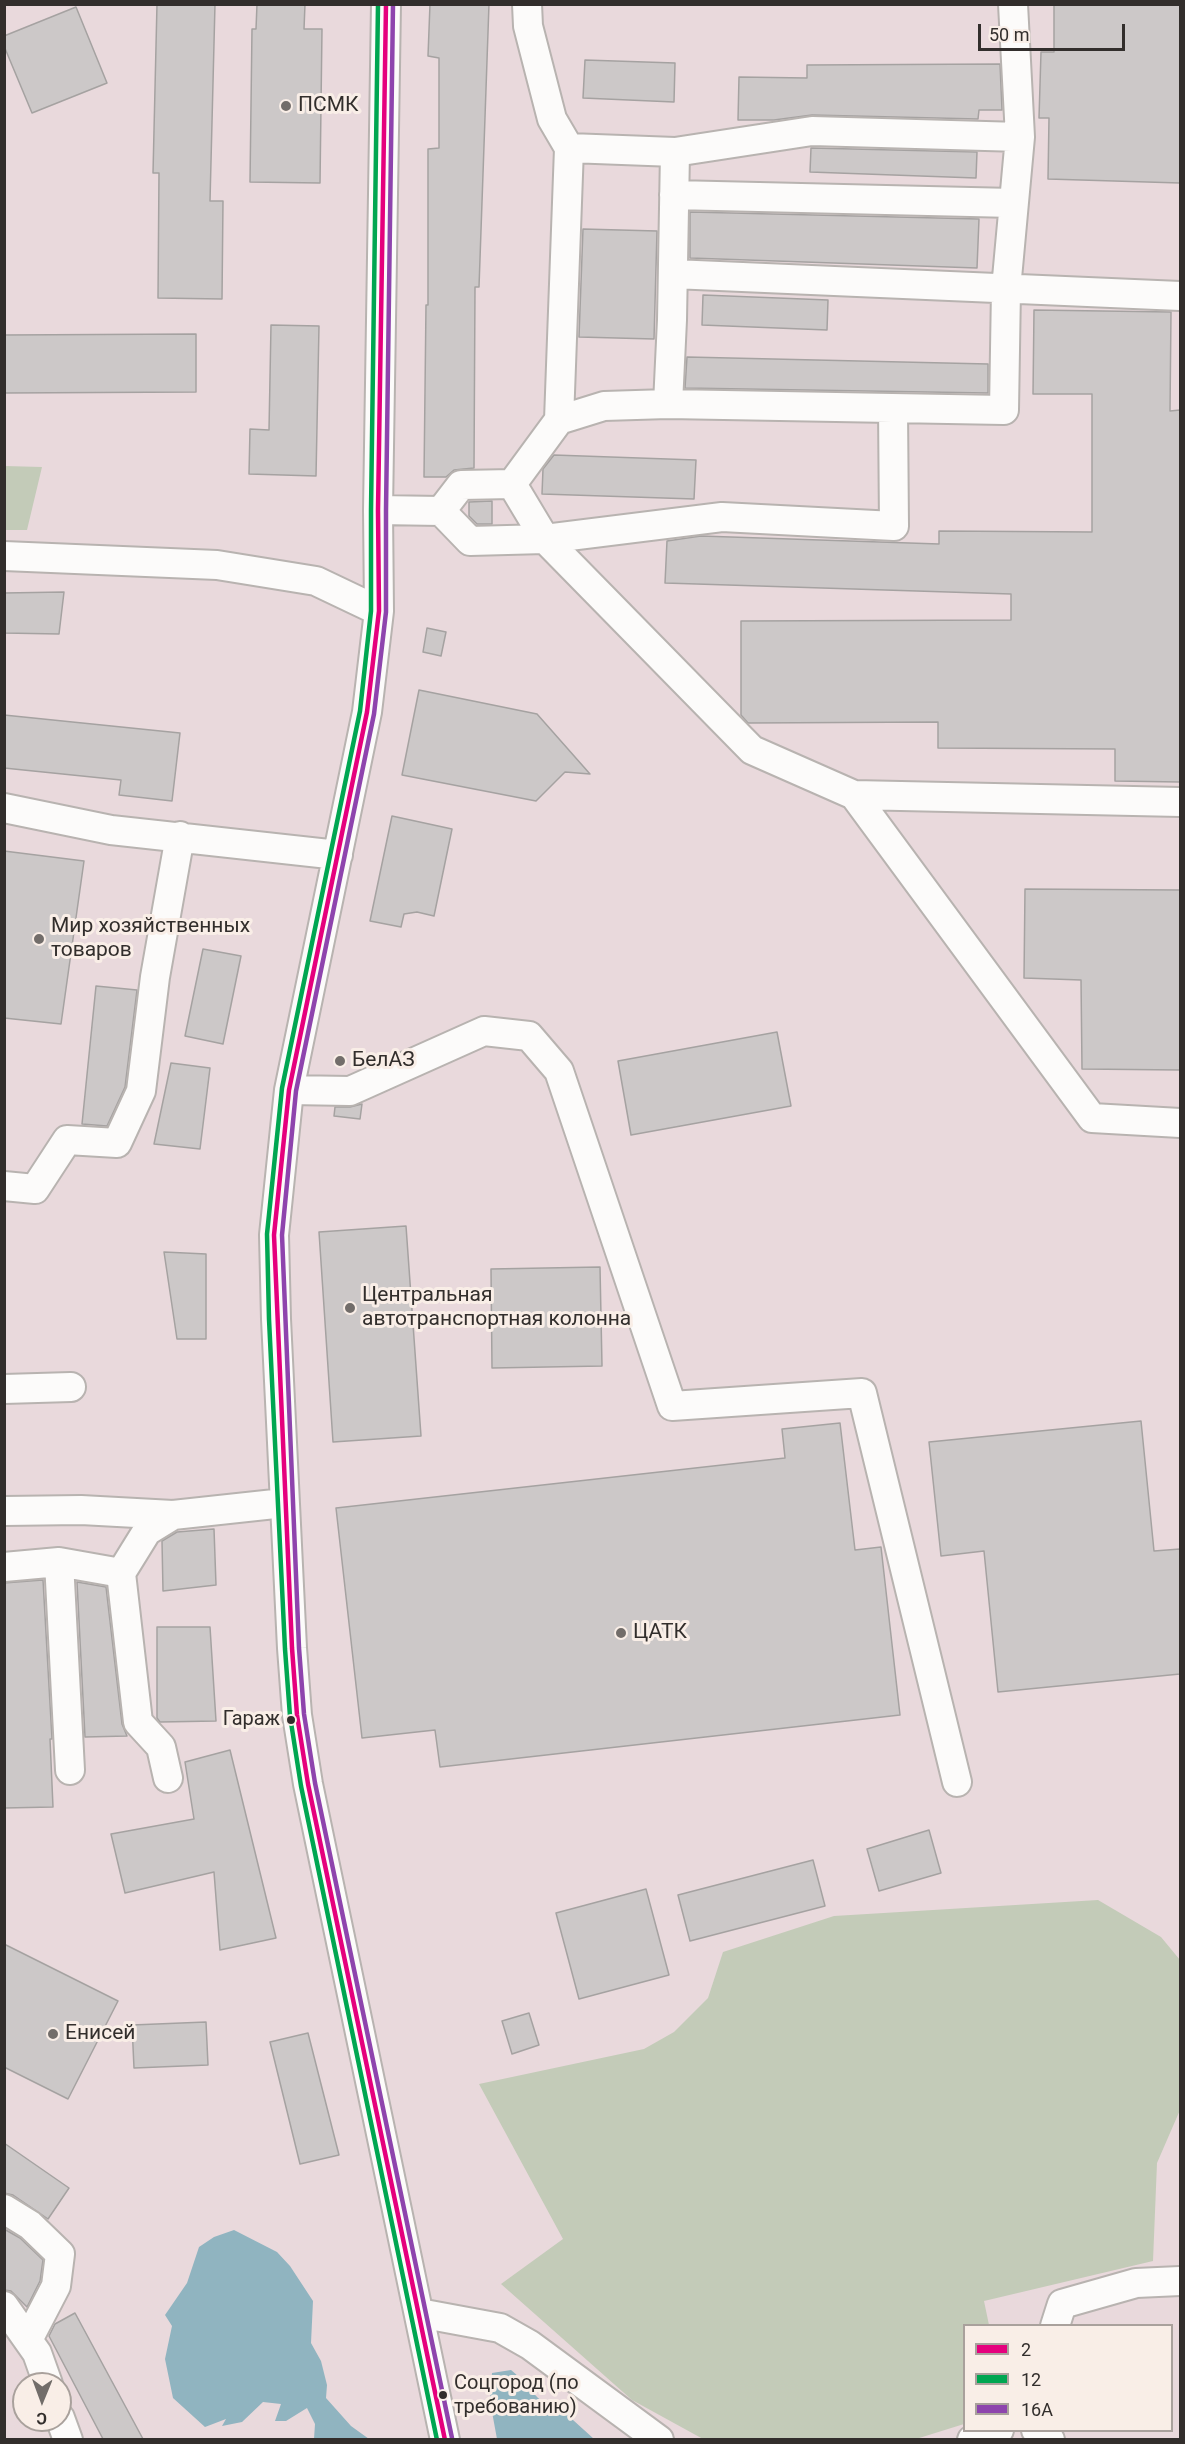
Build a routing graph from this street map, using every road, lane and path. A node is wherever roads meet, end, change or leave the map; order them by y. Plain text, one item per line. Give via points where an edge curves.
1 (386, 4) edge
2 (527, 4) edge
3 (1013, 4) edge
4 (1020, 137) junction
5 (569, 148) junction
6 (675, 152) junction
7 (674, 195) junction
8 (1013, 203) junction
9 (673, 274) junction
10 (1005, 289) junction
11 (1180, 296) edge
12 (668, 404) junction
13 (892, 409) junction
14 (559, 420) junction
15 (512, 484) junction
16 (378, 510) junction
17 (441, 511) junction
18 (545, 539) junction
19 (4, 556) edge
20 (380, 611) junction
21 (854, 795) junction
22 (1180, 802) edge
23 (4, 808) edge
24 (180, 836) junction
25 (338, 855) junction
26 (289, 1090) junction
27 (1180, 1123) edge
28 (4, 1186) edge
29 (70, 1387) dead end
30 (4, 1389) edge
31 (284, 1503) junction
32 (4, 1511) edge
33 (173, 1515) junction
34 (59, 1562) junction
35 (4, 1567) edge
36 (121, 1573) junction
37 (70, 1770) dead end
38 (168, 1778) dead end
39 (957, 1782) dead end
40 (4, 2209) edge
41 (1180, 2281) edge
42 (4, 2306) edge
43 (419, 2313) junction
44 (1055, 2324) edge
45 (28, 2340) junction
46 (44, 2372) edge
47 (993, 2432) edge
48 (445, 2439) edge
49 (658, 2439) edge
50 (972, 2439) edge

1 - 16 street
2 - 5 street via 528,26 552,119
3 - 4 street
4 - 6 street via 812,131
4 - 8 street
5 - 6 street
5 - 14 street
6 - 7 street
7 - 8 street
7 - 9 street
8 - 10 street
9 - 10 street
9 - 12 street
10 - 11 street
10 - 13 street via 1004,410
12 - 13 street
12 - 14 street via 604,406
13 - 18 street via 894,526 722,517
14 - 15 street
15 - 17 street via 461,485
15 - 18 street
16 - 17 street
16 - 20 street
17 - 18 street via 470,542
18 - 21 street via 752,750
19 - 20 street via 217,565 316,581
20 - 25 street via 367,712
21 - 22 street
21 - 27 street via 1092,1118
23 - 24 street via 111,830
24 - 25 street
24 - 28 street via 155,977 141,1091 117,1143 67,1140 35,1189
25 - 26 street
26 - 31 street via 274,1235
26 - 39 street via 351,1091 484,1031 529,1036 559,1071 672,1406 862,1394
29 - 30 street
31 - 33 street
31 - 43 street via 297,1715 308,1784
32 - 33 street
33 - 36 street via 147,1531
34 - 35 street
34 - 36 street
34 - 37 street
36 - 38 street via 138,1722 161,1747
40 - 45 street via 30,2225 60,2254 56,2286
41 - 44 street via 1136,2283 1062,2304
42 - 45 street
43 - 48 street
43 - 49 street via 500,2328
45 - 46 street
47 - 50 street

